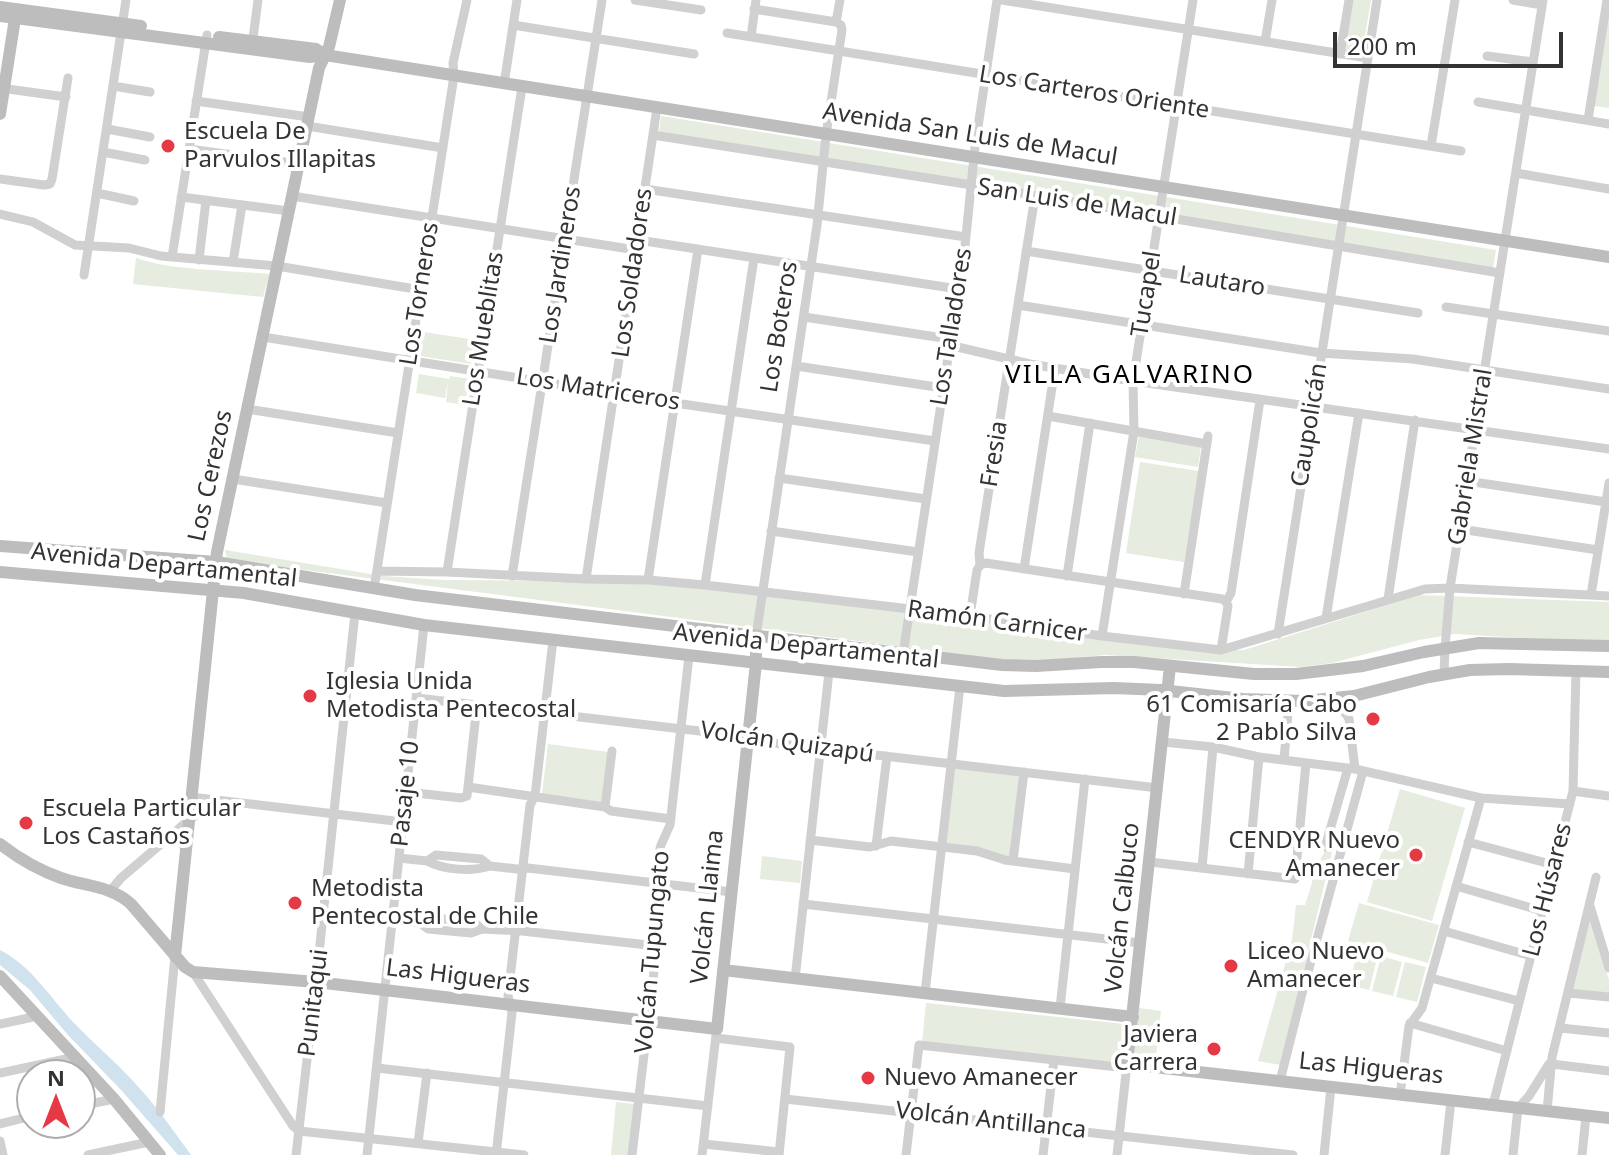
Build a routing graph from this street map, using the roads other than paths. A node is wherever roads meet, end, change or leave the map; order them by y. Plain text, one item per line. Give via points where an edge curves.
1 (126, 0) edge
2 (258, 0) edge
3 (340, 0) edge
4 (467, 0) edge
5 (517, 0) edge
6 (602, 0) edge
7 (635, 0) edge
8 (840, 0) edge
9 (1000, 0) edge
10 (1193, 0) edge
11 (1272, 0) edge
12 (1349, 0) edge
13 (1377, 0) edge
14 (1455, 0) edge
15 (1513, 0) edge
16 (1607, 0) edge
17 (1542, 2) edge
18 (755, 4) edge
19 (0, 7) edge
20 (16, 9) edge
21 (701, 10) dead end
22 (0, 16) edge
23 (836, 22) junction
24 (513, 25) junction
25 (122, 28) junction
26 (1188, 29) junction
27 (727, 33) dead end
28 (751, 37) junction
29 (596, 38) junction
30 (206, 39) junction
31 (1265, 42) junction
32 (252, 45) junction
33 (839, 52) junction
34 (694, 54) dead end
35 (1340, 54) junction
36 (325, 55) junction
37 (1487, 56) dead end
38 (1368, 58) junction
39 (1533, 62) junction
40 (985, 75) junction
41 (454, 76) junction
42 (68, 78) dead end
43 (504, 84) junction
44 (113, 86) junction
45 (522, 87) junction
46 (2, 89) edge
47 (150, 92) dead end
48 (66, 97) junction
49 (587, 97) junction
50 (196, 101) junction
51 (1478, 102) dead end
52 (1176, 106) junction
53 (657, 108) junction
54 (1525, 110) junction
55 (0, 114) edge
56 (1588, 120) junction
57 (308, 122) junction
58 (1609, 124) edge
59 (107, 129) junction
60 (1355, 134) junction
61 (653, 135) junction
62 (826, 135) junction
63 (150, 137) dead end
64 (1431, 146) junction
65 (443, 148) junction
66 (189, 149) junction
67 (1461, 151) dead end
68 (103, 152) junction
69 (974, 158) junction
70 (145, 160) dead end
71 (824, 162) junction
72 (299, 164) junction
73 (1516, 173) junction
74 (0, 179) edge
75 (972, 185) junction
76 (1164, 188) junction
77 (645, 189) junction
78 (1609, 189) edge
79 (97, 193) junction
80 (292, 196) junction
81 (1035, 196) junction
82 (181, 197) junction
83 (206, 200) junction
84 (134, 201) dead end
85 (242, 205) junction
86 (289, 211) junction
87 (0, 214) edge
88 (819, 215) junction
89 (1343, 215) junction
90 (1159, 216) junction
91 (432, 218) junction
92 (500, 229) junction
93 (966, 237) junction
94 (565, 239) junction
95 (1505, 241) junction
96 (637, 245) junction
97 (88, 246) junction
98 (1338, 246) junction
99 (698, 249) junction
100 (1026, 251) junction
101 (172, 257) junction
102 (1609, 257) edge
103 (754, 258) junction
104 (199, 260) junction
105 (233, 262) junction
106 (277, 266) junction
107 (811, 266) junction
108 (1151, 271) junction
109 (1500, 273) junction
110 (84, 275) dead end
111 (958, 289) junction
112 (421, 290) junction
113 (1330, 299) junction
114 (1018, 305) junction
115 (1446, 307) dead end
116 (1418, 313) dead end
117 (1493, 314) junction
118 (804, 317) junction
119 (1142, 325) junction
120 (1609, 331) edge
121 (263, 337) junction
122 (950, 342) junction
123 (1321, 353) junction
124 (1009, 359) junction
125 (410, 360) junction
126 (796, 366) junction
127 (1055, 368) junction
128 (1485, 370) junction
129 (478, 371) junction
130 (543, 381) junction
131 (1133, 381) junction
132 (943, 388) junction
133 (1609, 389) edge
134 (615, 393) junction
135 (1260, 400) junction
136 (675, 403) junction
137 (1313, 407) junction
138 (247, 409) junction
139 (731, 411) junction
140 (1359, 413) junction
141 (1048, 416) junction
142 (788, 419) junction
143 (1415, 420) junction
144 (1090, 423) junction
145 (1475, 429) junction
146 (1134, 431) junction
147 (398, 433) junction
148 (935, 441) junction
149 (1609, 449) edge
150 (779, 478) junction
151 (233, 479) junction
152 (1467, 481) junction
153 (1609, 483) edge
154 (926, 499) junction
155 (1606, 502) junction
156 (387, 503) junction
157 (1606, 527) edge
158 (1460, 529) junction
159 (771, 531) junction
160 (0, 546) edge
161 (1598, 550) junction
162 (918, 552) junction
163 (216, 562) junction
164 (980, 565) junction
165 (1024, 569) junction
166 (377, 571) junction
167 (0, 572) edge
168 (447, 572) junction
169 (512, 576) junction
170 (1067, 576) junction
171 (586, 579) junction
172 (648, 580) junction
173 (1111, 582) junction
174 (705, 585) junction
175 (1450, 588) junction
176 (213, 589) junction
177 (374, 589) junction
178 (762, 592) junction
179 (1184, 594) junction
180 (1591, 595) junction
181 (1609, 596) edge
182 (1388, 599) junction
183 (1226, 602) junction
184 (910, 609) junction
185 (355, 613) junction
186 (970, 616) junction
187 (1326, 618) junction
188 (424, 625) junction
189 (1278, 634) junction
190 (1102, 636) junction
191 (756, 637) junction
192 (553, 640) junction
193 (1609, 646) edge
194 (1445, 648) junction
195 (1221, 650) junction
196 (903, 654) junction
197 (689, 656) junction
198 (756, 663) junction
199 (1170, 666) junction
200 (1576, 670) junction
201 (829, 672) junction
202 (1609, 672) edge
203 (1444, 674) junction
204 (960, 686) junction
205 (1168, 691) junction
206 (417, 698) junction
207 (1334, 699) junction
208 (1289, 701) junction
209 (477, 705) junction
210 (545, 713) junction
211 (681, 729) junction
212 (748, 739) junction
213 (1163, 742) junction
214 (1213, 747) junction
215 (821, 749) junction
216 (612, 751) dead end
217 (887, 756) junction
218 (1259, 757) junction
219 (1284, 760) junction
220 (1306, 763) junction
221 (952, 764) junction
222 (1355, 770) junction
223 (1024, 772) junction
224 (1085, 779) junction
225 (1158, 788) junction
226 (1573, 791) junction
227 (407, 792) junction
228 (467, 792) junction
229 (535, 796) junction
230 (1609, 796) edge
231 (191, 797) junction
232 (1481, 798) junction
233 (217, 801) junction
234 (1570, 804) junction
235 (605, 807) junction
236 (334, 815) junction
237 (671, 819) junction
238 (189, 820) junction
239 (403, 822) junction
240 (170, 837) junction
241 (810, 840) junction
242 (1468, 842) junction
243 (0, 844) edge
244 (876, 846) junction
245 (942, 847) junction
246 (1325, 847) dead end
247 (186, 848) junction
248 (399, 858) junction
249 (1013, 861) junction
250 (1150, 862) junction
251 (1554, 865) junction
252 (523, 868) junction
253 (1202, 868) junction
254 (1075, 869) junction
255 (1248, 874) junction
256 (1596, 877) dead end
257 (655, 882) junction
258 (1456, 886) junction
259 (110, 891) junction
260 (732, 892) junction
261 (1589, 903) junction
262 (803, 904) junction
263 (1542, 911) junction
264 (393, 919) junction
265 (934, 919) junction
266 (516, 931) junction
267 (1444, 931) junction
268 (177, 933) junction
269 (1068, 934) junction
270 (159, 937) junction
271 (1141, 943) junction
272 (657, 946) junction
273 (175, 956) junction
274 (1531, 956) junction
275 (1609, 968) edge
276 (723, 970) junction
277 (193, 972) junction
278 (0, 976) edge
279 (1431, 978) junction
280 (795, 979) junction
281 (316, 982) junction
282 (385, 990) junction
283 (925, 993) junction
284 (1568, 993) junction
285 (1609, 997) edge
286 (1519, 1001) junction
287 (510, 1005) junction
288 (1060, 1008) junction
289 (38, 1016) junction
290 (1133, 1017) junction
291 (648, 1021) junction
292 (1410, 1023) junction
293 (0, 1024) edge
294 (1560, 1028) junction
295 (716, 1033) junction
296 (1609, 1033) edge
297 (1507, 1051) junction
298 (75, 1057) junction
299 (1054, 1060) junction
300 (1552, 1061) junction
301 (1127, 1066) junction
302 (377, 1068) junction
303 (1609, 1071) edge
304 (0, 1073) edge
305 (427, 1073) junction
306 (1280, 1081) junction
307 (504, 1082) junction
308 (1331, 1087) junction
309 (1400, 1095) junction
310 (639, 1098) junction
311 (114, 1099) junction
312 (785, 1099) junction
313 (1451, 1101) junction
314 (96, 1103) edge
315 (1493, 1105) junction
316 (708, 1106) junction
317 (1518, 1108) junction
318 (1547, 1111) junction
319 (160, 1112) dead end
320 (911, 1113) junction
321 (1586, 1116) junction
322 (1609, 1118) edge
323 (1046, 1128) junction
324 (299, 1131) junction
325 (1119, 1136) junction
326 (369, 1138) junction
327 (0, 1141) edge
328 (149, 1142) junction
329 (418, 1143) junction
330 (1187, 1143) junction
331 (704, 1144) junction
332 (429, 1150) edge
333 (496, 1153) edge
334 (1251, 1153) edge
335 (102, 1154) edge
336 (779, 1154) edge
337 (3, 1155) edge
338 (88, 1155) edge
339 (160, 1155) edge
340 (296, 1155) edge
341 (367, 1155) edge
342 (524, 1155) edge
343 (632, 1155) edge
344 (702, 1155) edge
345 (906, 1155) edge
346 (1043, 1155) edge
347 (1117, 1155) edge
348 (1186, 1155) edge
349 (1293, 1155) edge
350 (1324, 1155) edge
351 (1445, 1155) edge
352 (1513, 1155) edge
353 (1582, 1155) edge

1 - 25 street
2 - 32 street
3 - 36 street, Los Cerezos
4 - 41 street, Los Torneros
5 - 24 street
6 - 29 street, Los Jardineros
7 - 21 street
8 - 23 street, Los Boteros
9 - 26 street
9 - 40 street, Los Talladores
10 - 26 street, Tucapel
11 - 31 street
12 - 35 street
13 - 38 street, Caupolicán
14 - 64 street
15 - 17 street
16 - 56 street
17 - 39 street, Gabriela Mistral
18 - 23 street
18 - 28 street
19 - 20 street, Avenida San Luis de Macul
20 - 22 street, Avenida San Luis de Macul
20 - 25 street, Avenida San Luis de Macul
20 - 46 street
23 - 33 street, Los Boteros via 842,28
24 - 29 street
24 - 43 street
25 - 30 street, Avenida San Luis de Macul
25 - 44 street
26 - 31 street
26 - 52 street, Tucapel
27 - 28 street, Los Carteros Oriente
28 - 33 street, Los Carteros Oriente
29 - 34 street
29 - 49 street, Los Jardineros
30 - 32 street, Avenida San Luis de Macul
30 - 50 street
31 - 35 street
32 - 36 street, Avenida San Luis de Macul via 316,49
33 - 40 street, Los Carteros Oriente
33 - 62 street, Los Boteros
35 - 38 street
36 - 41 street, Avenida San Luis de Macul
36 - 57 street, Los Cerezos
37 - 39 street
38 - 60 street, Caupolicán
39 - 54 street, Gabriela Mistral
40 - 52 street, Los Carteros Oriente
40 - 69 street, Los Talladores
41 - 43 street, Avenida San Luis de Macul
41 - 65 street, Los Torneros
42 - 48 street
43 - 45 street, Avenida San Luis de Macul
44 - 47 street
44 - 59 street
45 - 49 street, Avenida San Luis de Macul
45 - 92 street, Los Mueblitas
46 - 48 street
46 - 55 street
48 - 74 street via 50,184
49 - 53 street, Avenida San Luis de Macul
49 - 94 street, Los Jardineros
50 - 57 street
50 - 66 street
51 - 54 street
52 - 60 street, Los Carteros Oriente
52 - 76 street, Tucapel
53 - 61 street, Los Soldadores
53 - 62 street, Avenida San Luis de Macul
54 - 56 street
54 - 73 street, Gabriela Mistral
56 - 58 street
57 - 65 street
57 - 72 street, Los Cerezos
59 - 63 street
59 - 68 street
60 - 64 street, Los Carteros Oriente
60 - 89 street, Caupolicán
61 - 71 street, San Luis de Macul
61 - 77 street, Los Soldadores
62 - 69 street, Avenida San Luis de Macul
62 - 71 street, Los Boteros
64 - 67 street, Los Carteros Oriente
65 - 91 street, Los Torneros
66 - 72 street
66 - 82 street
68 - 70 street
68 - 79 street
69 - 75 street, Los Talladores
69 - 76 street, Avenida San Luis de Macul
71 - 75 street, San Luis de Macul
71 - 88 street, Los Boteros
72 - 80 street, Los Cerezos
73 - 78 street
73 - 95 street, Gabriela Mistral
75 - 81 street, San Luis de Macul
75 - 93 street, Los Talladores
76 - 89 street, Avenida San Luis de Macul
76 - 90 street, Tucapel
77 - 88 street
77 - 96 street, Los Soldadores
79 - 84 street
79 - 97 street
80 - 86 street, Los Cerezos
80 - 91 street
81 - 90 street, San Luis de Macul
81 - 100 street, Fresia
82 - 83 street
82 - 101 street
83 - 85 street
83 - 104 street
85 - 86 street
85 - 105 street
86 - 106 street, Los Cerezos
87 - 97 street via 33,222 68,243
88 - 93 street
88 - 107 street, Los Boteros
89 - 95 street, Avenida San Luis de Macul
89 - 98 street, Caupolicán
90 - 98 street, San Luis de Macul
90 - 108 street, Tucapel
91 - 92 street
91 - 112 street, Los Torneros
92 - 94 street
92 - 129 street, Los Mueblitas
93 - 111 street, Los Talladores
94 - 96 street
94 - 130 street, Los Jardineros
95 - 102 street, Avenida San Luis de Macul
95 - 109 street, Gabriela Mistral
96 - 99 street
96 - 134 street, Los Soldadores
97 - 101 street
97 - 110 street
98 - 109 street, San Luis de Macul
98 - 113 street, Caupolicán
99 - 103 street
99 - 136 street
100 - 108 street, Lautaro
100 - 114 street, Fresia
101 - 104 street
103 - 107 street
103 - 139 street
104 - 105 street
105 - 106 street
106 - 112 street
106 - 121 street, Los Cerezos
107 - 111 street
107 - 118 street, Los Boteros
108 - 113 street, Lautaro
108 - 119 street, Tucapel
109 - 117 street, Gabriela Mistral
111 - 122 street, Los Talladores
112 - 125 street, Los Torneros
113 - 116 street, Lautaro
113 - 123 street, Caupolicán
114 - 119 street
114 - 124 street, Fresia
115 - 117 street
117 - 120 street
117 - 128 street, Gabriela Mistral
118 - 122 street
118 - 126 street, Los Boteros
119 - 123 street
119 - 131 street, Tucapel
121 - 125 street, Los Matriceros
121 - 138 street, Los Cerezos
122 - 124 street
122 - 132 street, Los Talladores
123 - 128 street
123 - 137 street, Caupolicán
124 - 127 street
124 - 164 street, Fresia
125 - 129 street, Los Matriceros
125 - 147 street, Los Torneros
126 - 132 street
126 - 142 street, Los Boteros
127 - 131 street
127 - 141 street
128 - 133 street
128 - 145 street, Gabriela Mistral
129 - 130 street, Los Matriceros
129 - 168 street, Los Mueblitas
130 - 134 street, Los Matriceros
130 - 169 street, Los Jardineros
131 - 135 street
131 - 146 street, Tucapel
132 - 148 street, Los Talladores
134 - 136 street, Los Matriceros
134 - 171 street, Los Soldadores
135 - 137 street
135 - 183 street
136 - 139 street, Los Matriceros
136 - 172 street
137 - 140 street
137 - 189 street, Caupolicán
138 - 147 street
138 - 151 street, Los Cerezos
139 - 142 street, Los Matriceros
139 - 174 street
140 - 143 street
140 - 187 street
141 - 144 street
141 - 165 street
142 - 148 street, Los Matriceros
142 - 150 street, Los Boteros
143 - 145 street
143 - 182 street
144 - 146 street
144 - 170 street
145 - 149 street
145 - 152 street, Gabriela Mistral
146 - 173 street, Tucapel
146 - 179 street via 1208,440
147 - 156 street, Los Torneros
148 - 154 street, Los Talladores
150 - 154 street
150 - 159 street, Los Boteros
151 - 156 street
151 - 163 street, Los Cerezos
152 - 155 street
152 - 158 street, Gabriela Mistral
153 - 155 street
154 - 162 street, Los Talladores
155 - 157 street
156 - 166 street, Los Torneros
157 - 161 street
158 - 161 street
158 - 175 street, Gabriela Mistral
159 - 162 street
159 - 178 street, Los Boteros
160 - 163 street, Avenida Departamental
161 - 180 street
162 - 184 street, Los Talladores
163 - 176 street, Los Cerezos
163 - 177 street, Avenida Departamental
164 - 165 street
164 - 186 street, Fresia
165 - 170 street
166 - 168 street, Ramón Carnicer
166 - 177 street, Los Torneros
167 - 176 street, Avenida Departamental
168 - 169 street, Ramón Carnicer
169 - 171 street, Ramón Carnicer
170 - 173 street
171 - 172 street, Ramón Carnicer
172 - 174 street, Ramón Carnicer
173 - 179 street
173 - 190 street, Tucapel
174 - 178 street, Ramón Carnicer
175 - 180 street, Ramón Carnicer
175 - 182 street, Ramón Carnicer
175 - 194 street, Gabriela Mistral
176 - 185 street, Avenida Departamental
176 - 231 street, Los Cerezos
177 - 191 street, Avenida Departamental
178 - 184 street, Ramón Carnicer
178 - 191 street, Los Boteros
179 - 183 street
180 - 181 street, Ramón Carnicer
182 - 187 street, Ramón Carnicer
183 - 195 street
184 - 186 street, Ramón Carnicer
184 - 196 street, Los Talladores
185 - 188 street, Avenida Departamental
185 - 236 street, Punitaqui
186 - 190 street, Ramón Carnicer
187 - 189 street, Ramón Carnicer
188 - 192 street, Avenida Departamental
188 - 206 street, Pasaje 10
189 - 195 street, Ramón Carnicer
190 - 195 street, Ramón Carnicer
191 - 196 street, Avenida Departamental
191 - 198 street, Los Boteros
192 - 197 street, Avenida Departamental
192 - 210 street
193 - 194 street, Avenida Departamental via 1479,643
194 - 199 street, Avenida Departamental via 1308,674
194 - 203 street, Gabriela Mistral
196 - 199 street, Avenida Departamental via 1002,665
197 - 198 street, Avenida Departamental
197 - 211 street, Volcán Tupungato
198 - 201 street, Avenida Departamental
198 - 212 street, Volcán Llaima
199 - 205 street, Volcán Calbuco
200 - 202 street, Avenida Departamental
200 - 203 street, Avenida Departamental
200 - 226 street, Los Húsares
201 - 204 street, Avenida Departamental
201 - 215 street
203 - 207 street, Avenida Departamental
204 - 205 street, Avenida Departamental
204 - 221 street
205 - 208 street, Avenida Departamental
205 - 213 street, Volcán Calbuco
206 - 209 street, Volcán Quizapú
206 - 227 street, Pasaje 10
207 - 208 street, Avenida Departamental
207 - 222 street via 1349,719
208 - 219 street
209 - 210 street, Volcán Quizapú
209 - 228 street
210 - 211 street, Volcán Quizapú
210 - 229 street
211 - 212 street, Volcán Quizapú
211 - 237 street, Volcán Tupungato
212 - 215 street, Volcán Quizapú
212 - 260 street, Volcán Llaima
213 - 214 street
213 - 225 street, Volcán Calbuco
214 - 218 street
214 - 253 street
215 - 217 street, Volcán Quizapú
215 - 241 street
216 - 235 street
217 - 221 street, Volcán Quizapú
217 - 244 street
218 - 219 street
218 - 255 street
219 - 220 street
220 - 222 street
220 - 255 street via 1295,879
221 - 223 street, Volcán Quizapú
221 - 245 street
222 - 232 street
222 - 246 street
222 - 306 street
223 - 224 street, Volcán Quizapú
223 - 249 street
224 - 225 street, Volcán Quizapú
224 - 254 street
225 - 250 street, Volcán Calbuco
226 - 230 street
226 - 234 street, Los Húsares
227 - 228 street
227 - 239 street, Pasaje 10
228 - 229 street
229 - 235 street
229 - 252 street
231 - 233 street
231 - 238 street, Los Cerezos
232 - 234 street
232 - 242 street
233 - 236 street
233 - 238 street
234 - 251 street, Los Húsares
235 - 237 street
236 - 239 street
236 - 281 street, Punitaqui
237 - 257 street, Volcán Tupungato
238 - 240 street
238 - 247 street, Los Cerezos
239 - 248 street, Pasaje 10
240 - 247 street via 179,837
240 - 259 street
241 - 244 street
241 - 262 street
242 - 251 street
242 - 258 street
243 - 259 street via 53,875
244 - 245 street via 891,841
245 - 249 street
245 - 265 street
247 - 268 street, Los Cerezos
248 - 252 street via 427,861 436,855
248 - 264 street, Pasaje 10
249 - 254 street
250 - 253 street
250 - 271 street, Volcán Calbuco
251 - 263 street, Los Húsares
252 - 257 street
252 - 266 street
253 - 255 street
254 - 269 street
256 - 261 street
257 - 260 street
257 - 272 street, Volcán Tupungato via 652,922
258 - 263 street
258 - 267 street
259 - 270 street via 126,900
260 - 276 street, Volcán Llaima
261 - 275 street
261 - 284 street
262 - 265 street
262 - 280 street
263 - 274 street, Los Húsares
264 - 266 street via 473,921 482,929
264 - 282 street, Pasaje 10
265 - 269 street
265 - 283 street
266 - 272 street
266 - 287 street
267 - 274 street
267 - 279 street
268 - 270 street via 169,939
268 - 273 street, Los Cerezos
269 - 271 street
269 - 288 street
270 - 273 street
271 - 290 street, Volcán Calbuco
272 - 291 street, Volcán Tupungato
273 - 277 street
273 - 319 street, Los Cerezos
274 - 286 street, Los Húsares
276 - 280 street
276 - 295 street, Volcán Llaima
277 - 281 street, Las Higueras
277 - 324 street
278 - 289 street
279 - 286 street
279 - 292 street via 1420,1012
280 - 283 street
281 - 282 street, Las Higueras
281 - 324 street, Punitaqui
282 - 287 street, Las Higueras
282 - 302 street, Pasaje 10
283 - 288 street
284 - 285 street
284 - 294 street
286 - 297 street, Los Húsares
287 - 291 street, Las Higueras
287 - 307 street
288 - 290 street
289 - 293 street
289 - 298 street
290 - 301 street, Volcán Calbuco
291 - 295 street, Las Higueras
291 - 310 street, Volcán Tupungato
292 - 297 street
292 - 309 street
294 - 296 street
294 - 300 street
295 - 312 street via 790,1047
295 - 316 street, Volcán Llaima
297 - 315 street, Los Húsares
298 - 304 street
298 - 311 street
299 - 301 street
299 - 320 street via 919,1045
299 - 323 street
300 - 303 street
300 - 317 street
300 - 318 street
301 - 306 street, Las Higueras
301 - 325 street, Volcán Calbuco
302 - 305 street
302 - 326 street, Pasaje 10
305 - 307 street
305 - 329 street
306 - 308 street, Las Higueras
307 - 310 street
307 - 333 street
308 - 309 street, Las Higueras
308 - 350 street
309 - 313 street, Las Higueras
310 - 316 street
310 - 343 street, Volcán Tupungato
311 - 314 street
311 - 328 street
312 - 320 street, Volcán Antillanca
312 - 336 street
313 - 315 street, Las Higueras
313 - 351 street
315 - 317 street, Las Higueras
316 - 331 street, Volcán Llaima
317 - 318 street, Las Higueras
317 - 352 street
318 - 321 street, Las Higueras
320 - 323 street, Volcán Antillanca
320 - 345 street
321 - 322 street, Las Higueras
321 - 353 street
323 - 325 street, Volcán Antillanca
323 - 346 street
324 - 326 street
324 - 340 street, Punitaqui
325 - 330 street, Volcán Antillanca
325 - 347 street, Volcán Calbuco
326 - 329 street
326 - 341 street, Pasaje 10
327 - 337 street
328 - 335 street
328 - 339 street
329 - 332 street
330 - 334 street, Volcán Antillanca
330 - 348 street
331 - 336 street
331 - 344 street, Volcán Llaima
332 - 333 street
333 - 342 street
334 - 349 street, Volcán Antillanca
335 - 338 street

